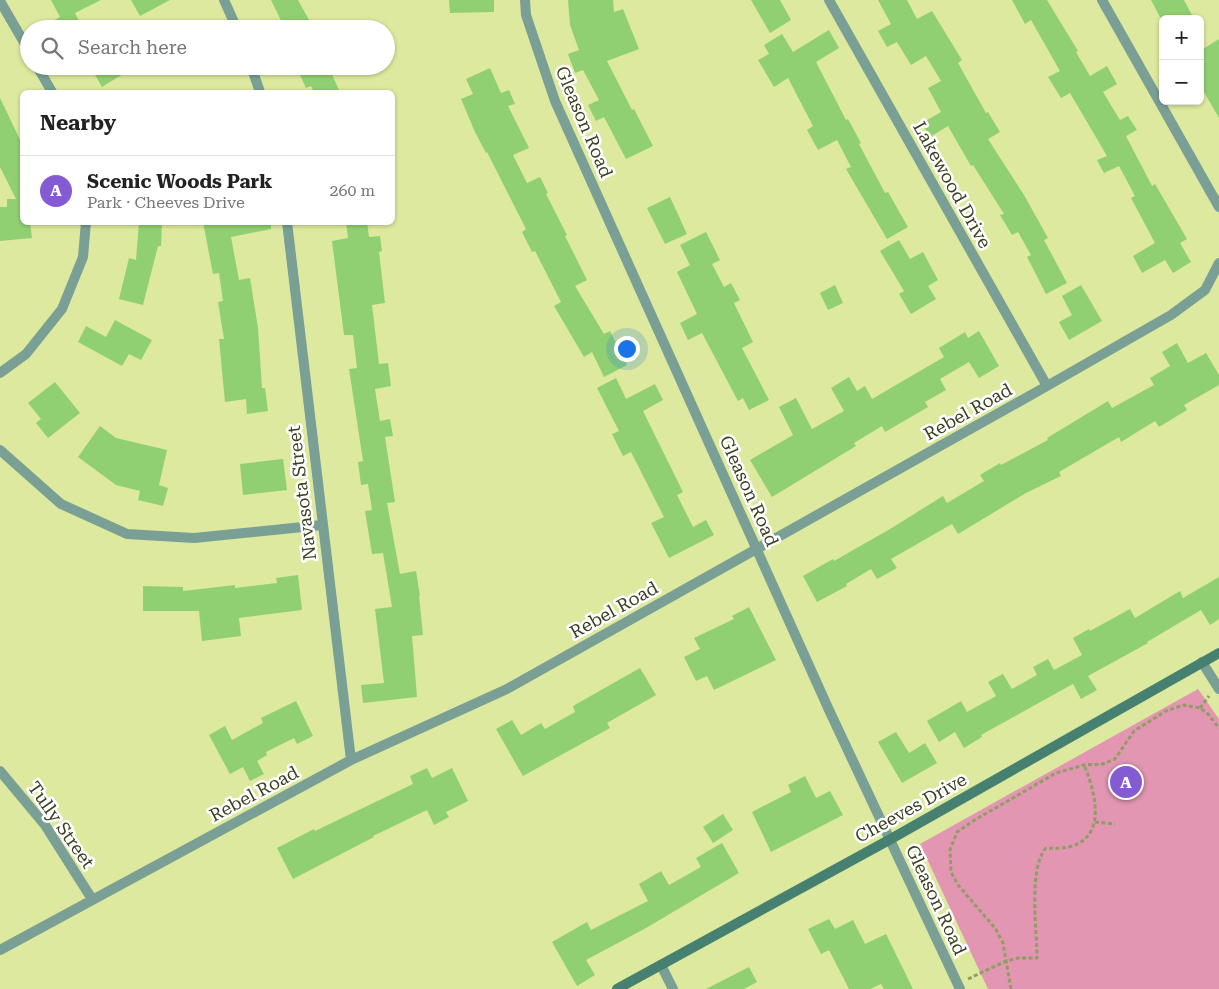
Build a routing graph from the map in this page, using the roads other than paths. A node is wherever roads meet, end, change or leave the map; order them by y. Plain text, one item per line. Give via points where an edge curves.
1 (224, 0) edge
2 (525, 0) edge
3 (829, 0) edge
4 (1102, 0) edge
5 (0, 1) edge
6 (233, 20) edge
7 (20, 35) edge
8 (42, 75) edge
9 (254, 75) edge
10 (51, 90) edge
11 (259, 90) edge
12 (1219, 207) edge
13 (86, 225) edge
14 (287, 225) edge
15 (1219, 263) edge
16 (0, 373) edge
17 (1047, 386) junction
18 (0, 450) edge
19 (322, 525) junction
20 (757, 549) junction
21 (1219, 653) edge
22 (1202, 662) junction
23 (1219, 689) edge
24 (351, 760) junction
25 (0, 772) edge
26 (889, 840) junction
27 (92, 899) junction
28 (0, 950) edge
29 (661, 965) junction
30 (958, 986) edge
31 (617, 989) edge
32 (673, 989) edge

1 - 6 street
2 - 20 street, Gleason Road via 526,15 555,101
3 - 17 street, Lakewood Drive
4 - 12 street
5 - 7 street
8 - 10 street
9 - 11 street
13 - 16 street via 83,257 62,309 26,354
14 - 19 street, Navasota Street
15 - 17 street, Rebel Road via 1205,290 1171,315
17 - 20 street, Rebel Road
18 - 19 street via 61,504 127,534 194,538
19 - 24 street, Navasota Street
20 - 24 street, Rebel Road via 507,689
20 - 26 street, Gleason Road
21 - 22 street, Cheeves Drive
22 - 23 street
22 - 26 street, Cheeves Drive
24 - 27 street, Rebel Road
25 - 27 street, Tully Street via 45,825
26 - 29 street, Cheeves Drive
26 - 30 street, Gleason Road
27 - 28 street, Rebel Road
29 - 31 street, Cheeves Drive
29 - 32 street

